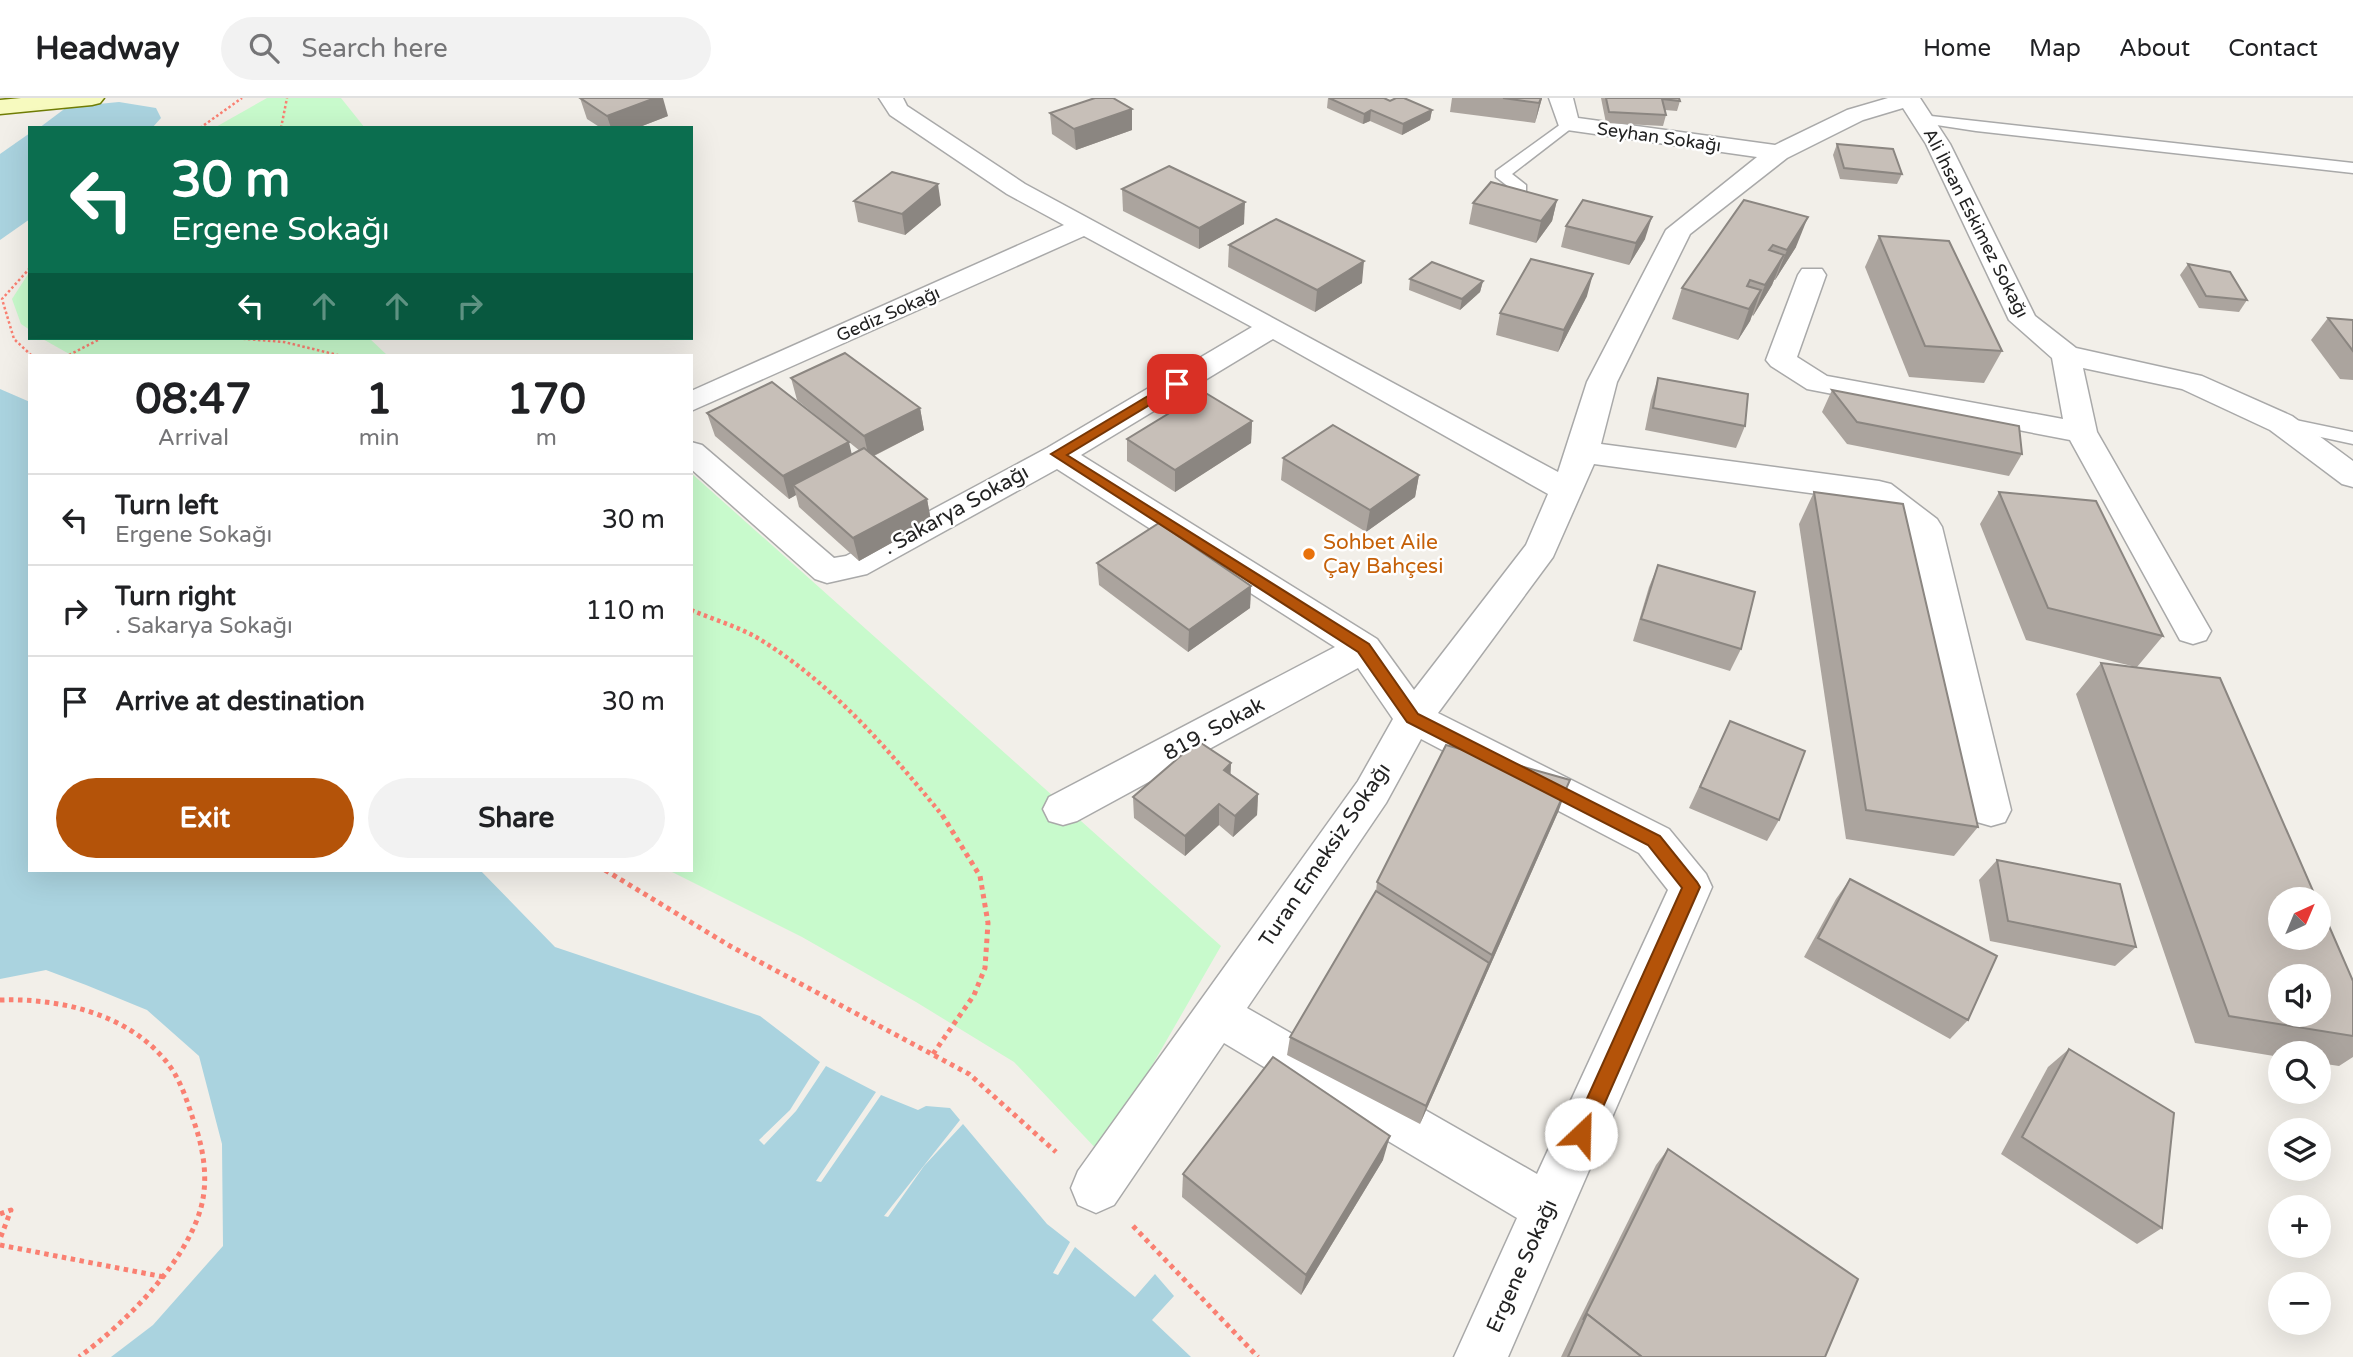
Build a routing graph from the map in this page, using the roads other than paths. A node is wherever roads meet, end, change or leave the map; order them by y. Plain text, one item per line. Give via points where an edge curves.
1 (92, 98) edge
2 (891, 98) edge
3 (1561, 98) edge
4 (1913, 105) edge
5 (0, 107) edge
6 (1568, 124) junction
7 (1778, 153) junction
8 (2353, 168) edge
9 (1520, 188) edge
10 (1085, 226) junction
11 (1812, 275) dead end
12 (1273, 327) junction
13 (2066, 355) junction
14 (693, 401) edge
15 (2281, 424) junction
16 (2081, 432) junction
17 (2353, 438) edge
18 (1583, 452) junction
19 (693, 454) edge
20 (1058, 454) junction
21 (2353, 477) edge
22 (1568, 491) junction
23 (2193, 631) dead end
24 (1364, 648) junction
25 (1413, 718) junction
26 (1063, 809) dead end
27 (1991, 810) dead end
28 (1216, 1014) junction
29 (1096, 1188) road end
30 (1548, 1208) junction
31 (1481, 1357) edge

1 - 5 main road
2 - 10 street via 898,110 1016,189
3 - 6 street, Seyhan Sokağı
4 - 7 street, Turan Emeksiz Sokağı via 1855,116
4 - 8 lane via 2084,142
4 - 13 street, Ali İhsan Eskimez Sokağı via 1938,144 2023,320
6 - 7 street, Seyhan Sokağı
6 - 9 lane via 1502,174
7 - 18 street, Turan Emeksiz Sokağı via 1679,230 1602,382
10 - 12 street
10 - 14 street, Gediz Sokağı
11 - 16 street via 1781,360 1818,383
12 - 20 street, . Sakarya Sokağı
12 - 22 street
13 - 15 street, Ali İhsan Eskimez Sokağı via 2191,382
13 - 16 street
15 - 17 lane
15 - 21 street, Ali İhsan Eskimez Sokağı
16 - 23 street
18 - 22 street, Turan Emeksiz Sokağı
18 - 27 street via 1879,492 1925,527
19 - 20 street, . Sakarya Sokağı via 827,570 855,566
20 - 24 street, Ergene Sokağı
22 - 25 street, Turan Emeksiz Sokağı via 1541,549
24 - 25 street, Ergene Sokağı
24 - 26 street, 819. Sokak
25 - 28 street, Turan Emeksiz Sokağı via 1372,792
25 - 30 street, Ergene Sokağı via 1654,841 1691,887
28 - 29 street, Turan Emeksiz Sokağı
28 - 30 street
30 - 31 street, Ergene Sokağı

